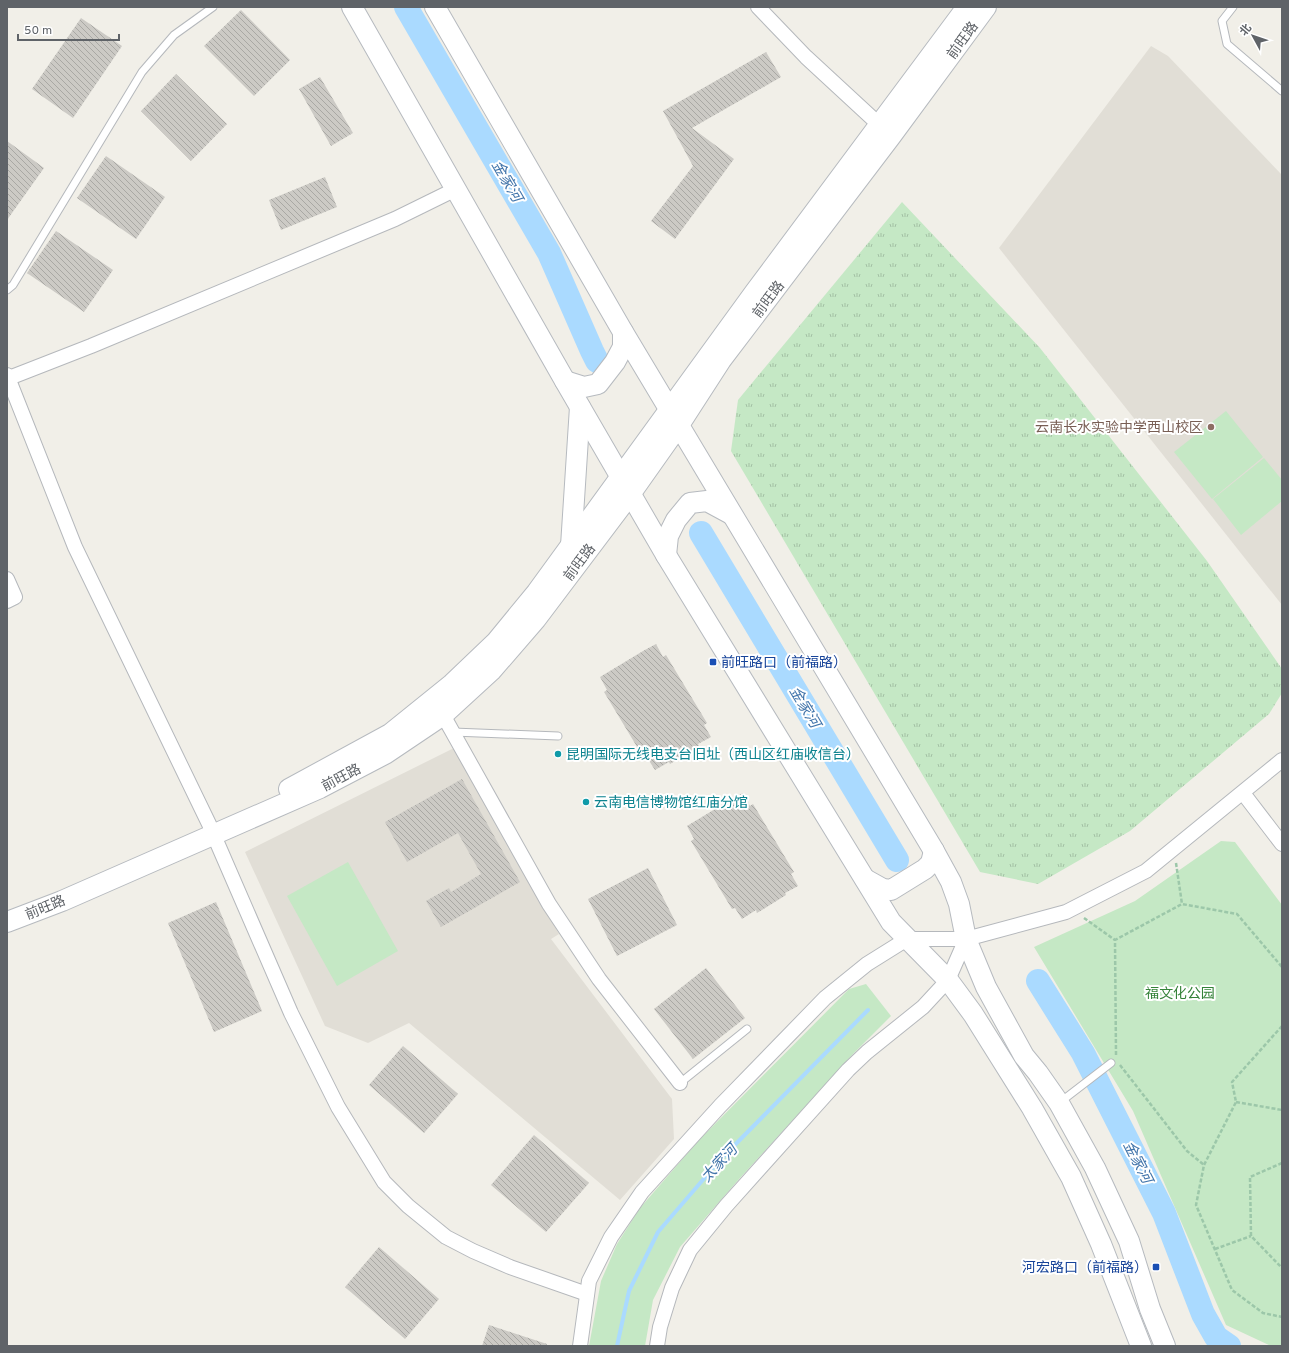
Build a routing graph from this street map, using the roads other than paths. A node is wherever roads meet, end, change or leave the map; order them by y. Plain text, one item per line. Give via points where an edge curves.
1 (213, 7) edge
2 (352, 7) edge
3 (434, 7) edge
4 (758, 7) edge
5 (967, 7) edge
6 (986, 7) edge
7 (1233, 7) edge
8 (1282, 91) edge
9 (885, 131) junction
10 (456, 189) junction
11 (7, 290) edge
12 (623, 332) junction
13 (8, 376) edge
14 (565, 381) junction
15 (580, 406) junction
16 (674, 417) junction
17 (626, 485) junction
18 (731, 514) junction
19 (571, 546) junction
20 (666, 555) junction
21 (7, 579) edge
22 (7, 601) edge
23 (443, 715) junction
24 (453, 732) junction
25 (558, 736) dead end
26 (1282, 760) edge
27 (1243, 793) junction
28 (211, 830) junction
29 (1282, 844) edge
30 (934, 851) junction
31 (865, 879) junction
32 (7, 908) edge
33 (7, 922) edge
34 (907, 938) junction
35 (966, 939) junction
36 (948, 980) junction
37 (747, 1029) dead end
38 (1111, 1063) dead end
39 (680, 1082) joint
40 (1059, 1103) junction
41 (587, 1294) junction
42 (580, 1346) edge
43 (657, 1346) edge
44 (1140, 1346) edge
45 (1165, 1346) edge

1 - 11 lane via 174,35 142,72 13,285
2 - 10 street
3 - 12 street
4 - 9 street via 806,57
5 - 9 street, 前旺路
6 - 9 street, 前旺路
7 - 8 lane via 1222,21 1227,44
9 - 16 street, 前旺路 via 721,360
10 - 13 street via 395,219 91,346
10 - 14 street
12 - 14 street via 623,347 598,384 584,387
12 - 16 street
13 - 28 street via 74,547
14 - 15 street
15 - 17 street
15 - 19 street
16 - 17 street, 前旺路
16 - 18 street
17 - 19 street, 前旺路
17 - 20 street
17 - 23 street, 前旺路 via 536,619 491,671
18 - 20 street via 707,501 690,503 676,520 668,536
18 - 30 street
19 - 28 street, 前旺路 via 496,642 452,684 390,734
20 - 31 street
21 - 22 street via 15,597
23 - 24 street
23 - 28 street, 前旺路 via 385,754 320,788
24 - 25 lane
24 - 39 street via 549,904 599,979
26 - 27 street
27 - 29 street
27 - 35 street via 1146,871 1066,912
28 - 32 street, 前旺路
28 - 33 street, 前旺路 via 62,901
28 - 41 street via 291,1013 338,1107 384,1182 408,1206 446,1237 510,1267
30 - 31 street via 931,863 926,869 891,890 883,889
30 - 35 street via 951,882 959,904
31 - 34 street via 891,922
34 - 35 street
34 - 36 street
34 - 41 street via 867,964 825,998 720,1106 642,1192 612,1237 589,1281
35 - 36 street
35 - 40 street via 986,987 1024,1056
36 - 43 street via 923,1007 848,1070 690,1250 672,1288
36 - 44 street via 974,1014 1071,1177 1101,1244
37 - 39 lane
38 - 40 lane
40 - 45 street via 1095,1168 1129,1241 1150,1309
41 - 42 street

